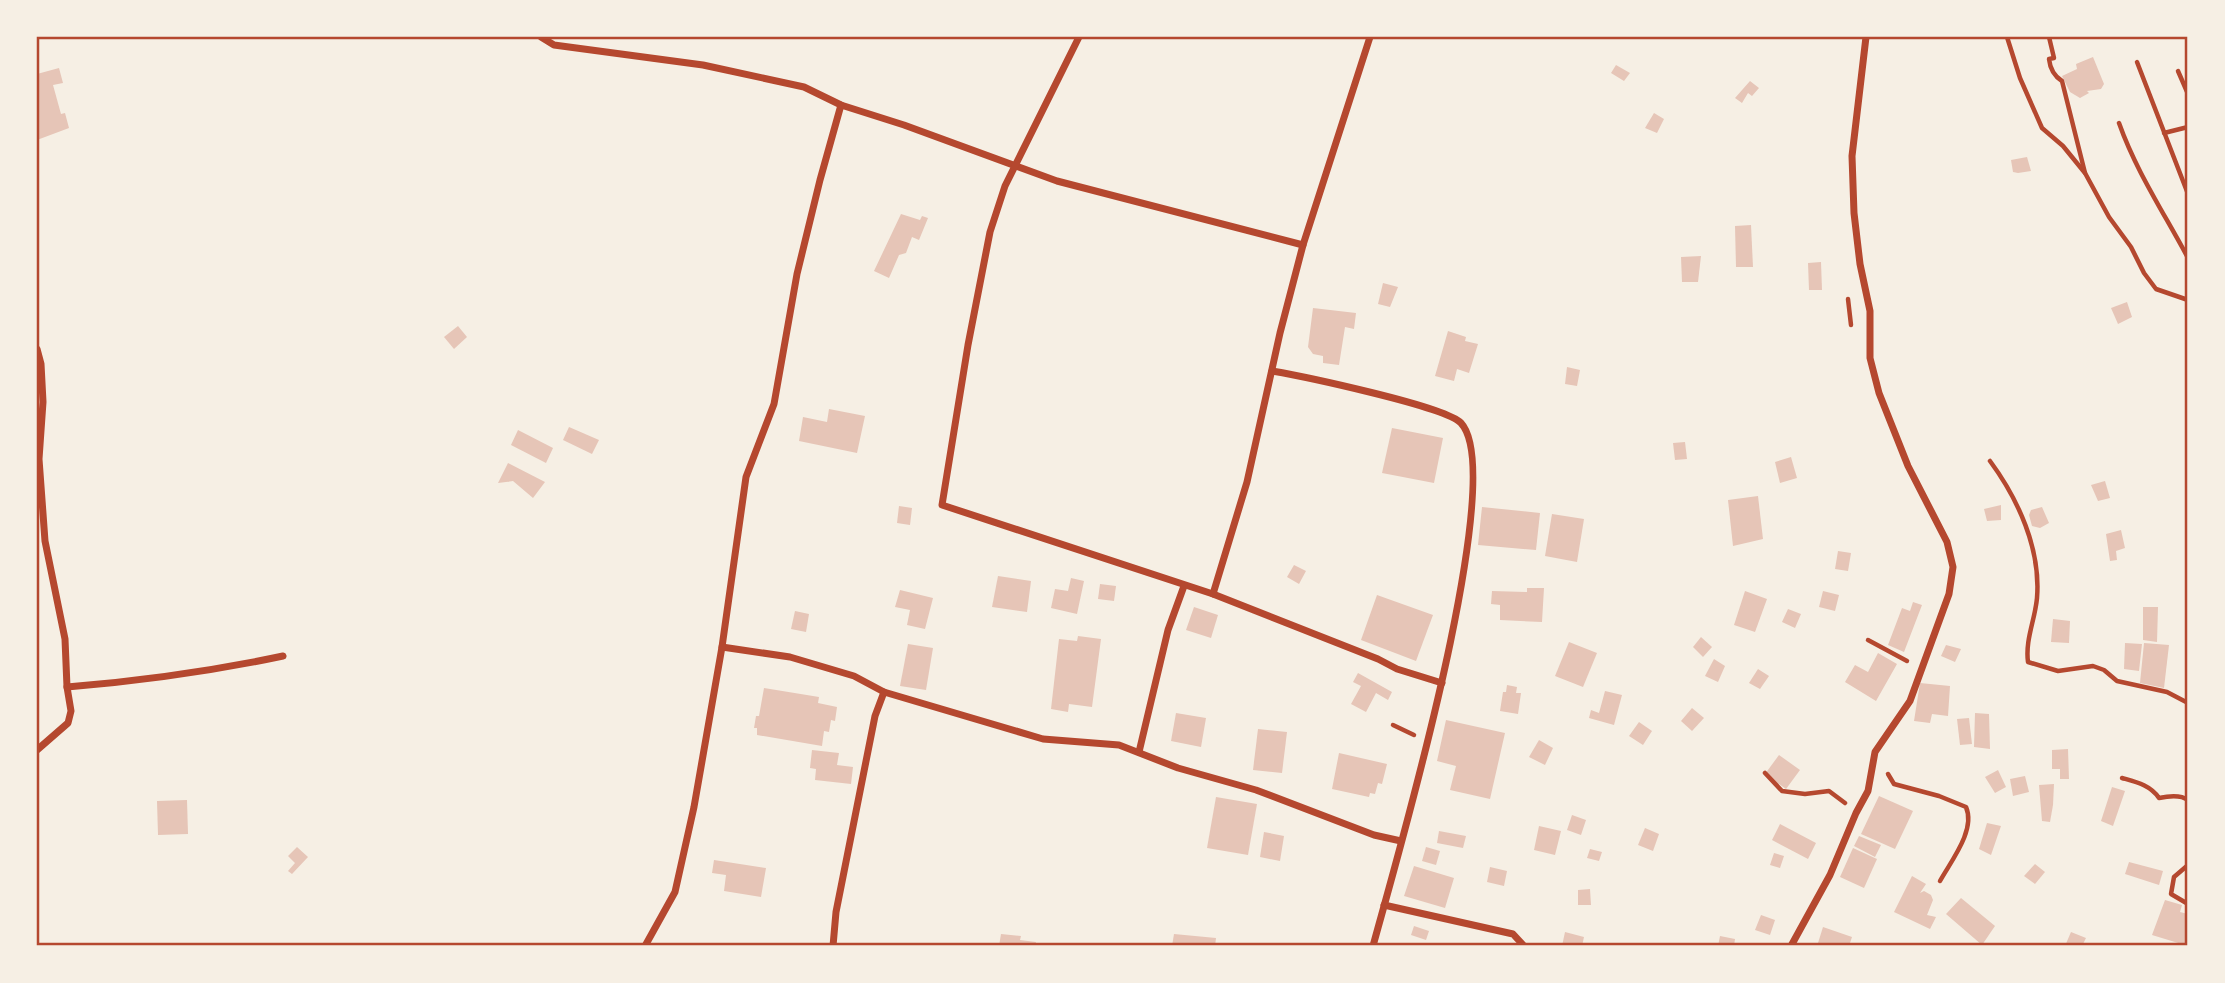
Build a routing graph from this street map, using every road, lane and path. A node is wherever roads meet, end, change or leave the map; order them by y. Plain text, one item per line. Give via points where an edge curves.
1 (541, 37) edge
2 (1079, 37) edge
3 (1370, 37) edge
4 (1866, 37) edge
5 (2007, 37) edge
6 (2049, 37) edge
7 (2137, 62) dead end
8 (2178, 71) dead end
9 (2188, 93) edge
10 (841, 105) junction
11 (2119, 123) dead end
12 (2188, 127) edge
13 (2164, 133) junction
14 (1015, 166) junction
15 (2085, 173) junction
16 (2188, 194) edge
17 (1303, 245) junction
18 (2188, 258) edge
19 (2188, 300) edge
20 (37, 349) edge
21 (1272, 371) junction
22 (1990, 461) dead end
23 (41, 541) edge
24 (1184, 586) junction
25 (1213, 594) junction
26 (1868, 640) dead end
27 (722, 647) junction
28 (284, 656) dead end
29 (1922, 669) junction
30 (1442, 683) junction
31 (67, 687) junction
32 (884, 692) junction
33 (2188, 703) edge
34 (37, 750) edge
35 (1139, 752) junction
36 (1875, 752) junction
37 (1765, 773) dead end
38 (2122, 778) dead end
39 (2188, 800) edge
40 (1856, 813) junction
41 (1401, 841) junction
42 (2188, 865) edge
43 (1940, 881) dead end
44 (2188, 904) edge
45 (1384, 905) junction
46 (645, 946) edge
47 (833, 946) edge
48 (1373, 946) edge
49 (1524, 946) edge
50 (1791, 946) edge

1 - 10 street via 554,46 703,65 804,87
2 - 14 street
3 - 17 street
4 - 29 street via 1852,156 1854,213 1870,311 1870,358 1903,454 1947,542 1953,566 1949,594
5 - 15 path via 2042,128
6 - 15 path via 2054,58 2049,60 2050,66 2062,80
7 - 13 path
8 - 9 path
10 - 14 street
10 - 27 street via 797,274 774,404 746,477
11 - 18 path via 2129,151
12 - 13 path
13 - 16 path
14 - 17 street
14 - 24 street via 990,232 942,505
15 - 19 path via 2156,289
17 - 21 street
20 - 23 street via 43,402
21 - 25 street via 1247,482
21 - 30 street via 1439,412 1461,423 1471,446 1472,486 1462,582
22 - 33 path via 2013,497 2032,543 2037,597 2028,662 2058,671 2093,666 2117,681 2167,692
23 - 31 street via 65,639
24 - 25 street
24 - 35 street via 1168,630
25 - 30 street
26 - 29 path
27 - 32 street via 790,657 854,676
27 - 46 street via 675,892
28 - 31 street
29 - 36 street via 1910,701
30 - 41 street
31 - 34 street via 68,723
32 - 35 street via 1043,739 1119,745
32 - 47 street via 872,729
35 - 41 street
36 - 40 street via 1868,791
36 - 43 path via 1894,784 1966,807 1967,828
37 - 40 path via 1782,791 1829,790
38 - 39 path via 2142,784 2158,798
40 - 50 street via 1830,875
41 - 45 street
42 - 44 path via 2175,877 2171,894
45 - 48 street
45 - 49 street via 1513,934

